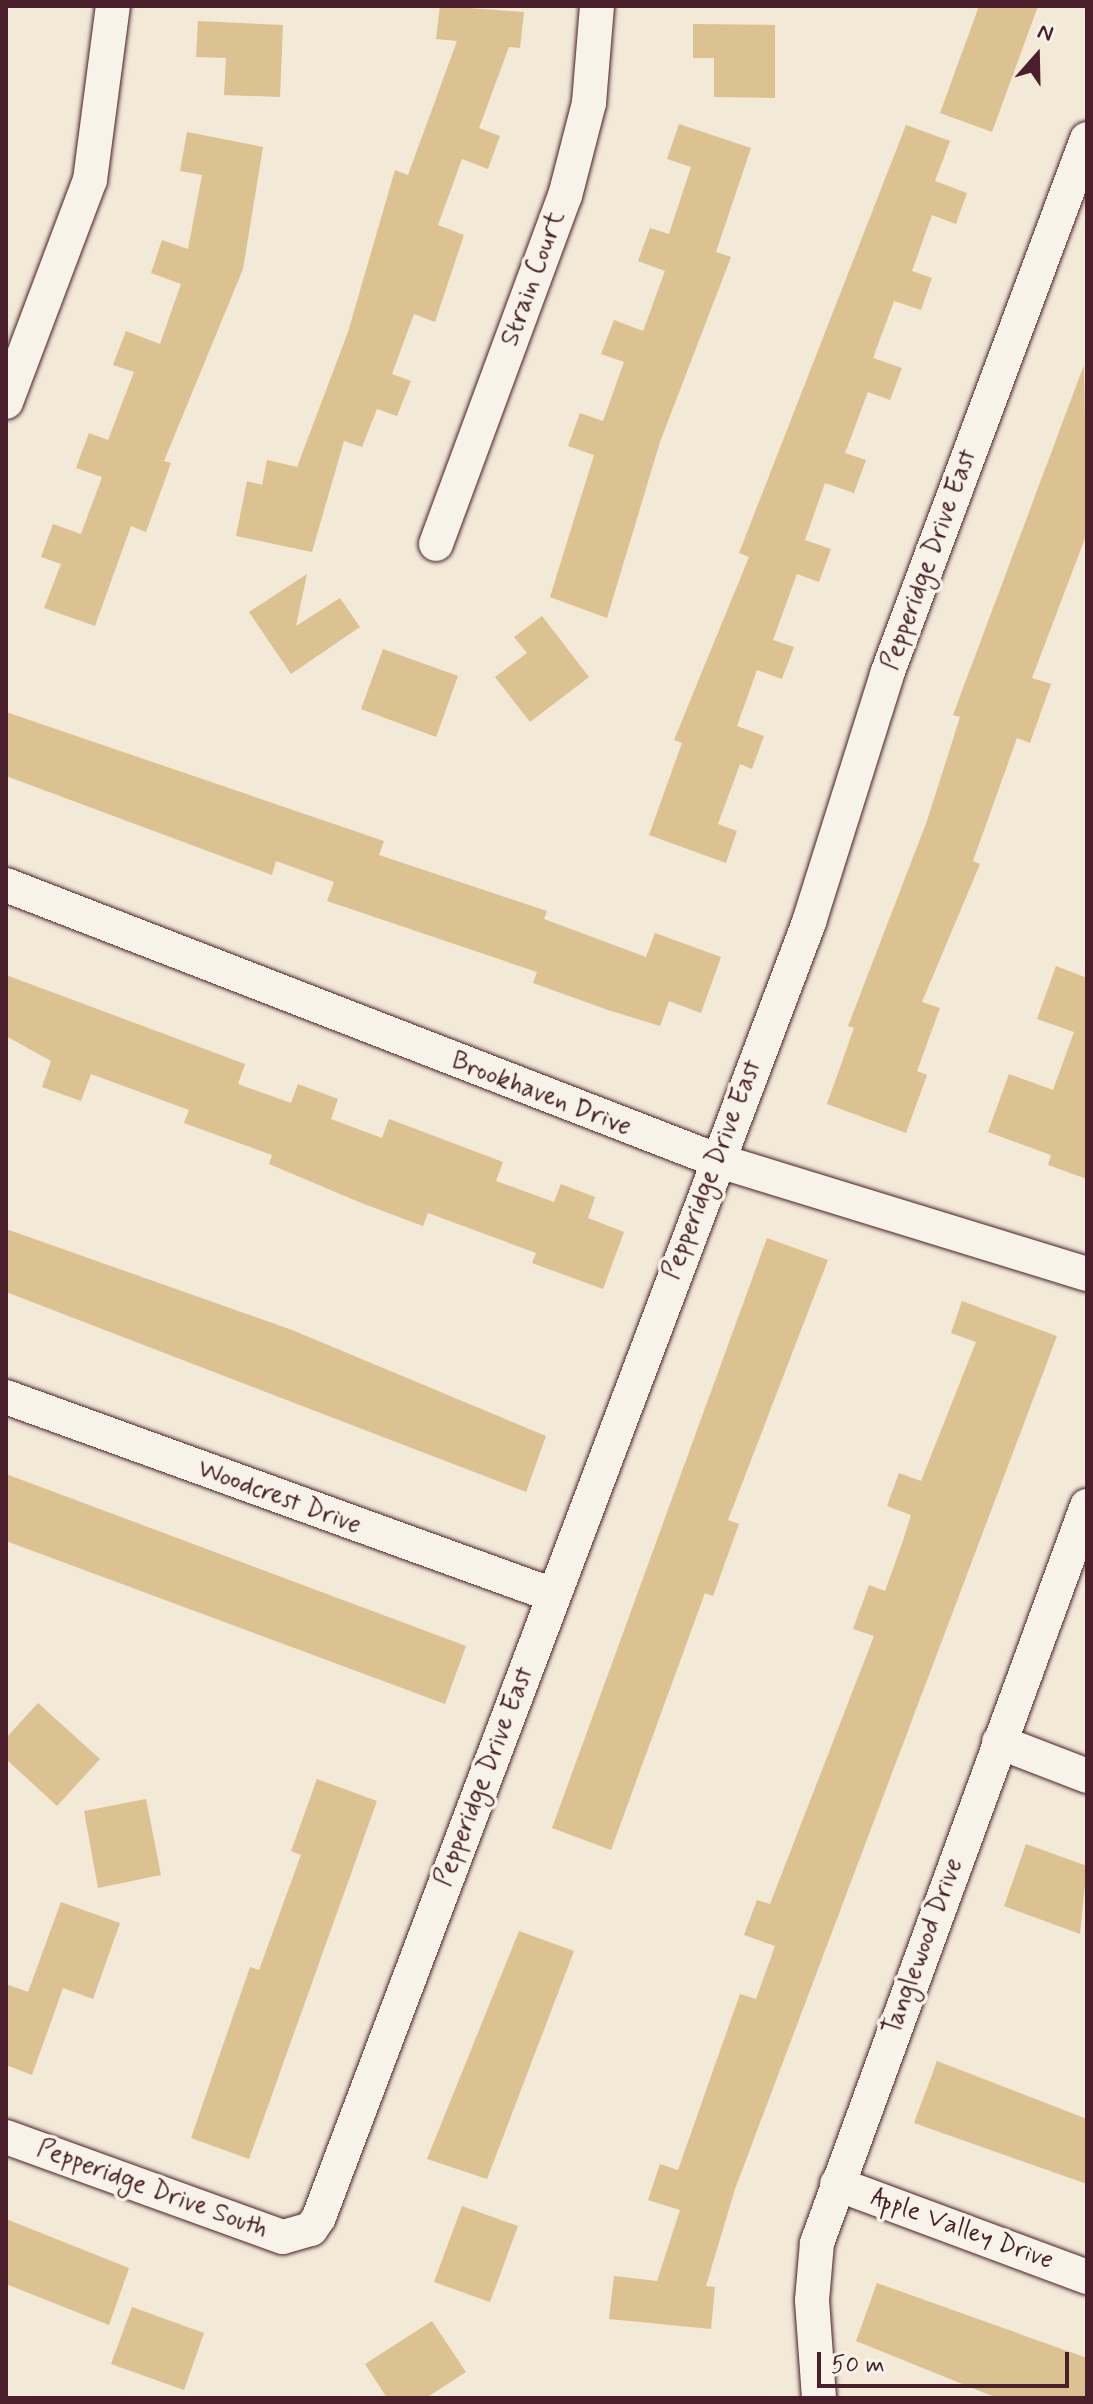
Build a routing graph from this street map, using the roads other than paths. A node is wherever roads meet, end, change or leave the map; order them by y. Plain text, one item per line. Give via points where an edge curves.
1 (113, 6) edge
2 (597, 6) edge
3 (1087, 139) edge
4 (6, 402) edge
5 (436, 544) dead end
6 (6, 885) edge
7 (716, 1160) junction
8 (1087, 1274) edge
9 (6, 1397) edge
10 (1087, 1506) edge
11 (553, 1595) junction
12 (999, 1742) junction
13 (1087, 1776) edge
14 (6, 2137) edge
15 (837, 2184) junction
16 (326, 2198) joint
17 (1087, 2277) edge
18 (819, 2398) edge

1 - 4 street via 90,180
2 - 5 street, Strain Court via 589,103 565,196
3 - 7 street, Pepperidge Drive East via 887,674 823,883
6 - 7 street, Brookhaven Drive
7 - 8 street, Brookhaven Drive
7 - 11 street, Pepperidge Drive East
9 - 11 street, Woodcrest Drive
10 - 12 street, Tanglewood Drive
11 - 16 street, Pepperidge Drive East
12 - 13 street
12 - 15 street, Tanglewood Drive
14 - 16 street, Pepperidge Drive South via 283,2237 311,2229
15 - 17 street, Apple Valley Drive
15 - 18 street, Tanglewood Drive via 817,2243 812,2300

